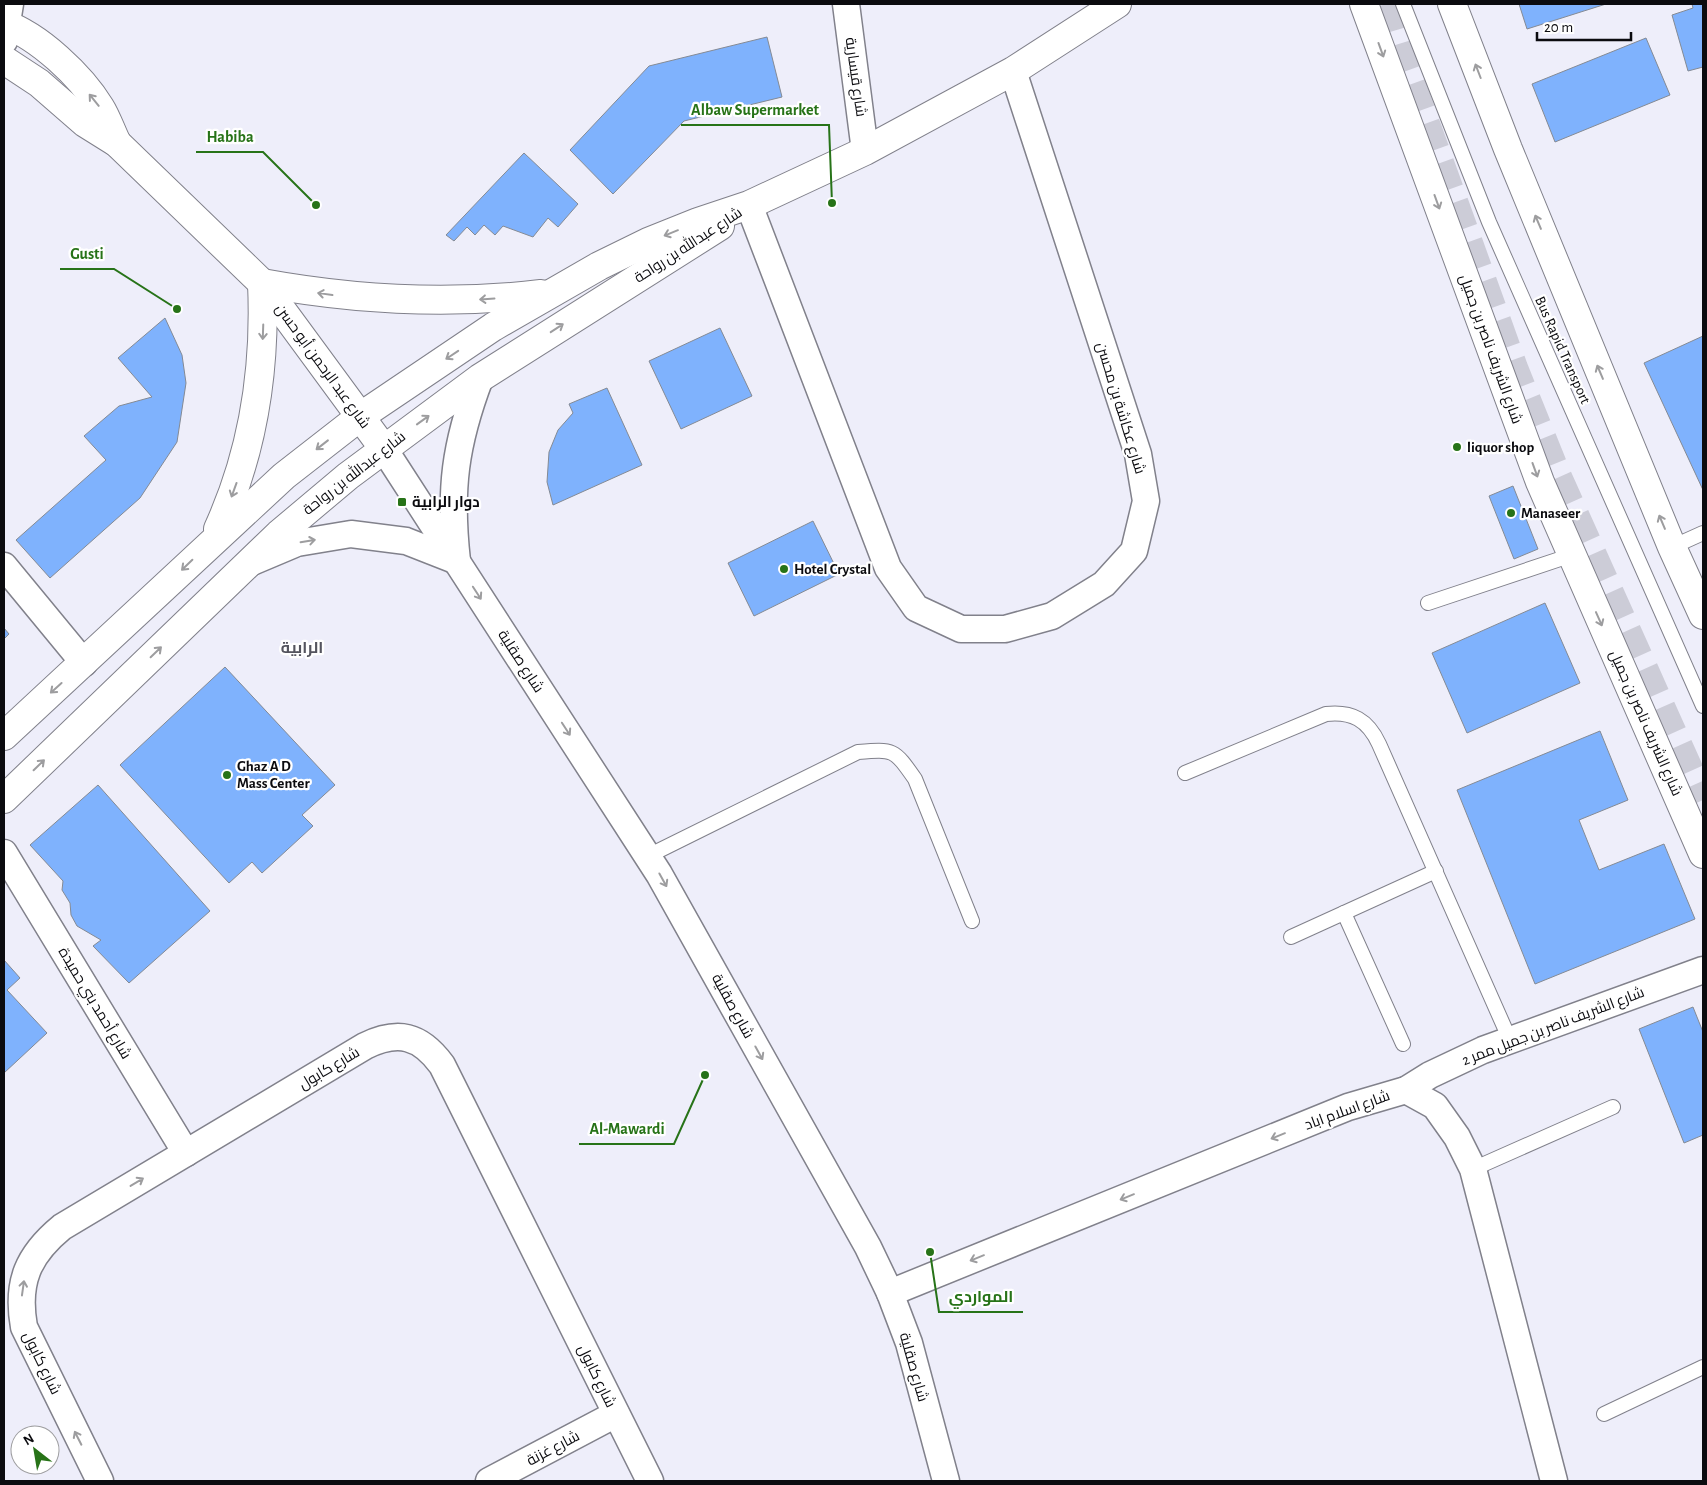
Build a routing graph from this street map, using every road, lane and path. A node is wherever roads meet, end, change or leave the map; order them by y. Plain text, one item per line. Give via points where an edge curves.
1 (846, 4) edge
2 (1117, 4) edge
3 (1364, 4) edge
4 (1403, 4) edge
5 (1452, 4) edge
6 (6, 23) edge
7 (4, 60) edge
8 (1013, 71) junction
9 (117, 143) junction
10 (865, 151) junction
11 (749, 205) junction
12 (262, 283) junction
13 (553, 293) junction
14 (480, 378) junction
15 (361, 416) junction
16 (384, 449) junction
17 (1703, 534) edge
18 (213, 540) junction
19 (1672, 547) junction
20 (1572, 555) junction
21 (457, 561) junction
22 (247, 565) junction
23 (4, 566) edge
24 (1428, 603) dead end
25 (1703, 615) edge
26 (84, 663) junction
27 (1703, 706) edge
28 (4, 736) edge
29 (1185, 773) dead end
30 (4, 799) edge
31 (4, 853) edge
32 (1703, 854) edge
33 (648, 856) junction
34 (1436, 871) junction
35 (1344, 913) junction
36 (972, 921) dead end
37 (1291, 937) dead end
38 (1703, 970) edge
39 (1510, 1040) junction
40 (1403, 1044) dead end
41 (1406, 1090) junction
42 (1613, 1107) dead end
43 (186, 1153) junction
44 (1473, 1169) junction
45 (890, 1293) junction
46 (4, 1328) edge
47 (30, 1341) junction
48 (1703, 1367) edge
49 (616, 1414) junction
50 (1604, 1414) dead end
51 (100, 1481) edge
52 (490, 1481) edge
53 (650, 1481) edge
54 (946, 1481) edge
55 (1554, 1481) edge

1 - 10 street, شارع قيسارية
2 - 8 street, شارع عبدالله بن رواحة
3 -> 20 street, شارع الشريف ناصر بن جميل via 1540,482
4 - 27 lane, Bus Rapid Transport via 1489,222
19 -> 5 street via 1508,149
9 -> 6 street, شارع عبد الرحمن أبو حسن via 100,107 73,74 45,47
7 - 9 street, شارع عبد الرحمن أبو حسن via 39,83 84,123
8 - 10 street, شارع عبدالله بن رواحة
8 - 11 street, شارع عكاشة بن محسن via 1138,454 1146,501 1134,551 1104,584 1052,616 1006,628 961,629 916,608 888,568
9 - 12 street, شارع عبد الرحمن أبو حسن
10 - 11 street, شارع عبدالله بن رواحة
11 -> 13 street, شارع عبدالله بن رواحة via 648,242
14 -> 11 street, شارع عبدالله بن رواحة
13 -> 12 street, شارع عبد الرحمن أبو حسن via 469,300 386,300
12 - 15 street, شارع عبد الرحمن أبو حسن
12 -> 18 street, شارع عبد الرحمن أبو حسن via 263,359 251,434 232,497
13 -> 15 street, شارع عبدالله بن رواحة via 493,328
16 -> 14 street, شارع عبدالله بن رواحة
14 - 21 street, شارع صقلية via 458,446 453,485 452,523
15 - 16 street, شارع عبد الرحمن أبو حسن
15 -> 18 street, شارع عبدالله بن رواحة via 284,476
16 - 21 street, شارع صقلية
16 - 22 street, شارع عبدالله بن رواحة via 313,504
17 - 19 lane
18 -> 26 street, شارع عبدالله بن رواحة
19 - 25 street
20 - 24 lane
20 -> 32 street, شارع الشريف ناصر بن جميل
22 -> 21 street via 297,542 351,534 406,540
21 -> 33 street, شارع صقلية
30 -> 22 street, شارع عبدالله بن رواحة
23 - 26 street
26 -> 28 street, شارع عبدالله بن رواحة
29 - 34 lane via 1313,718 1340,712 1353,715 1374,731
31 - 43 street, شارع أحمد بني حميدة
33 - 36 lane via 858,752 887,750 901,759 915,779
33 -> 45 street, شارع صقلية via 868,1247
34 - 35 lane
34 - 39 lane
35 - 37 lane
35 - 40 lane
38 - 39 street, شارع الشريف ناصر بن جميل ممر 2
39 - 41 street, شارع الشريف ناصر بن جميل ممر 2 via 1456,1062
41 - 44 street, شارع اسلام اباد via 1435,1106 1457,1137
41 -> 45 street, شارع اسلام اباد via 1348,1107
42 - 44 lane
47 -> 43 street, شارع كابول via 21,1311 22,1287 29,1263 43,1243 62,1227
43 - 49 street, شارع كابول via 381,1038 399,1036 417,1041 432,1051 442,1065
44 - 55 street, شارع اسلام اباد
45 - 54 street, شارع صقلية via 909,1343
46 - 47 street
51 -> 47 street, شارع كابول
48 - 50 lane
49 - 52 street, شارع غزنة
49 - 53 street, شارع كابول

